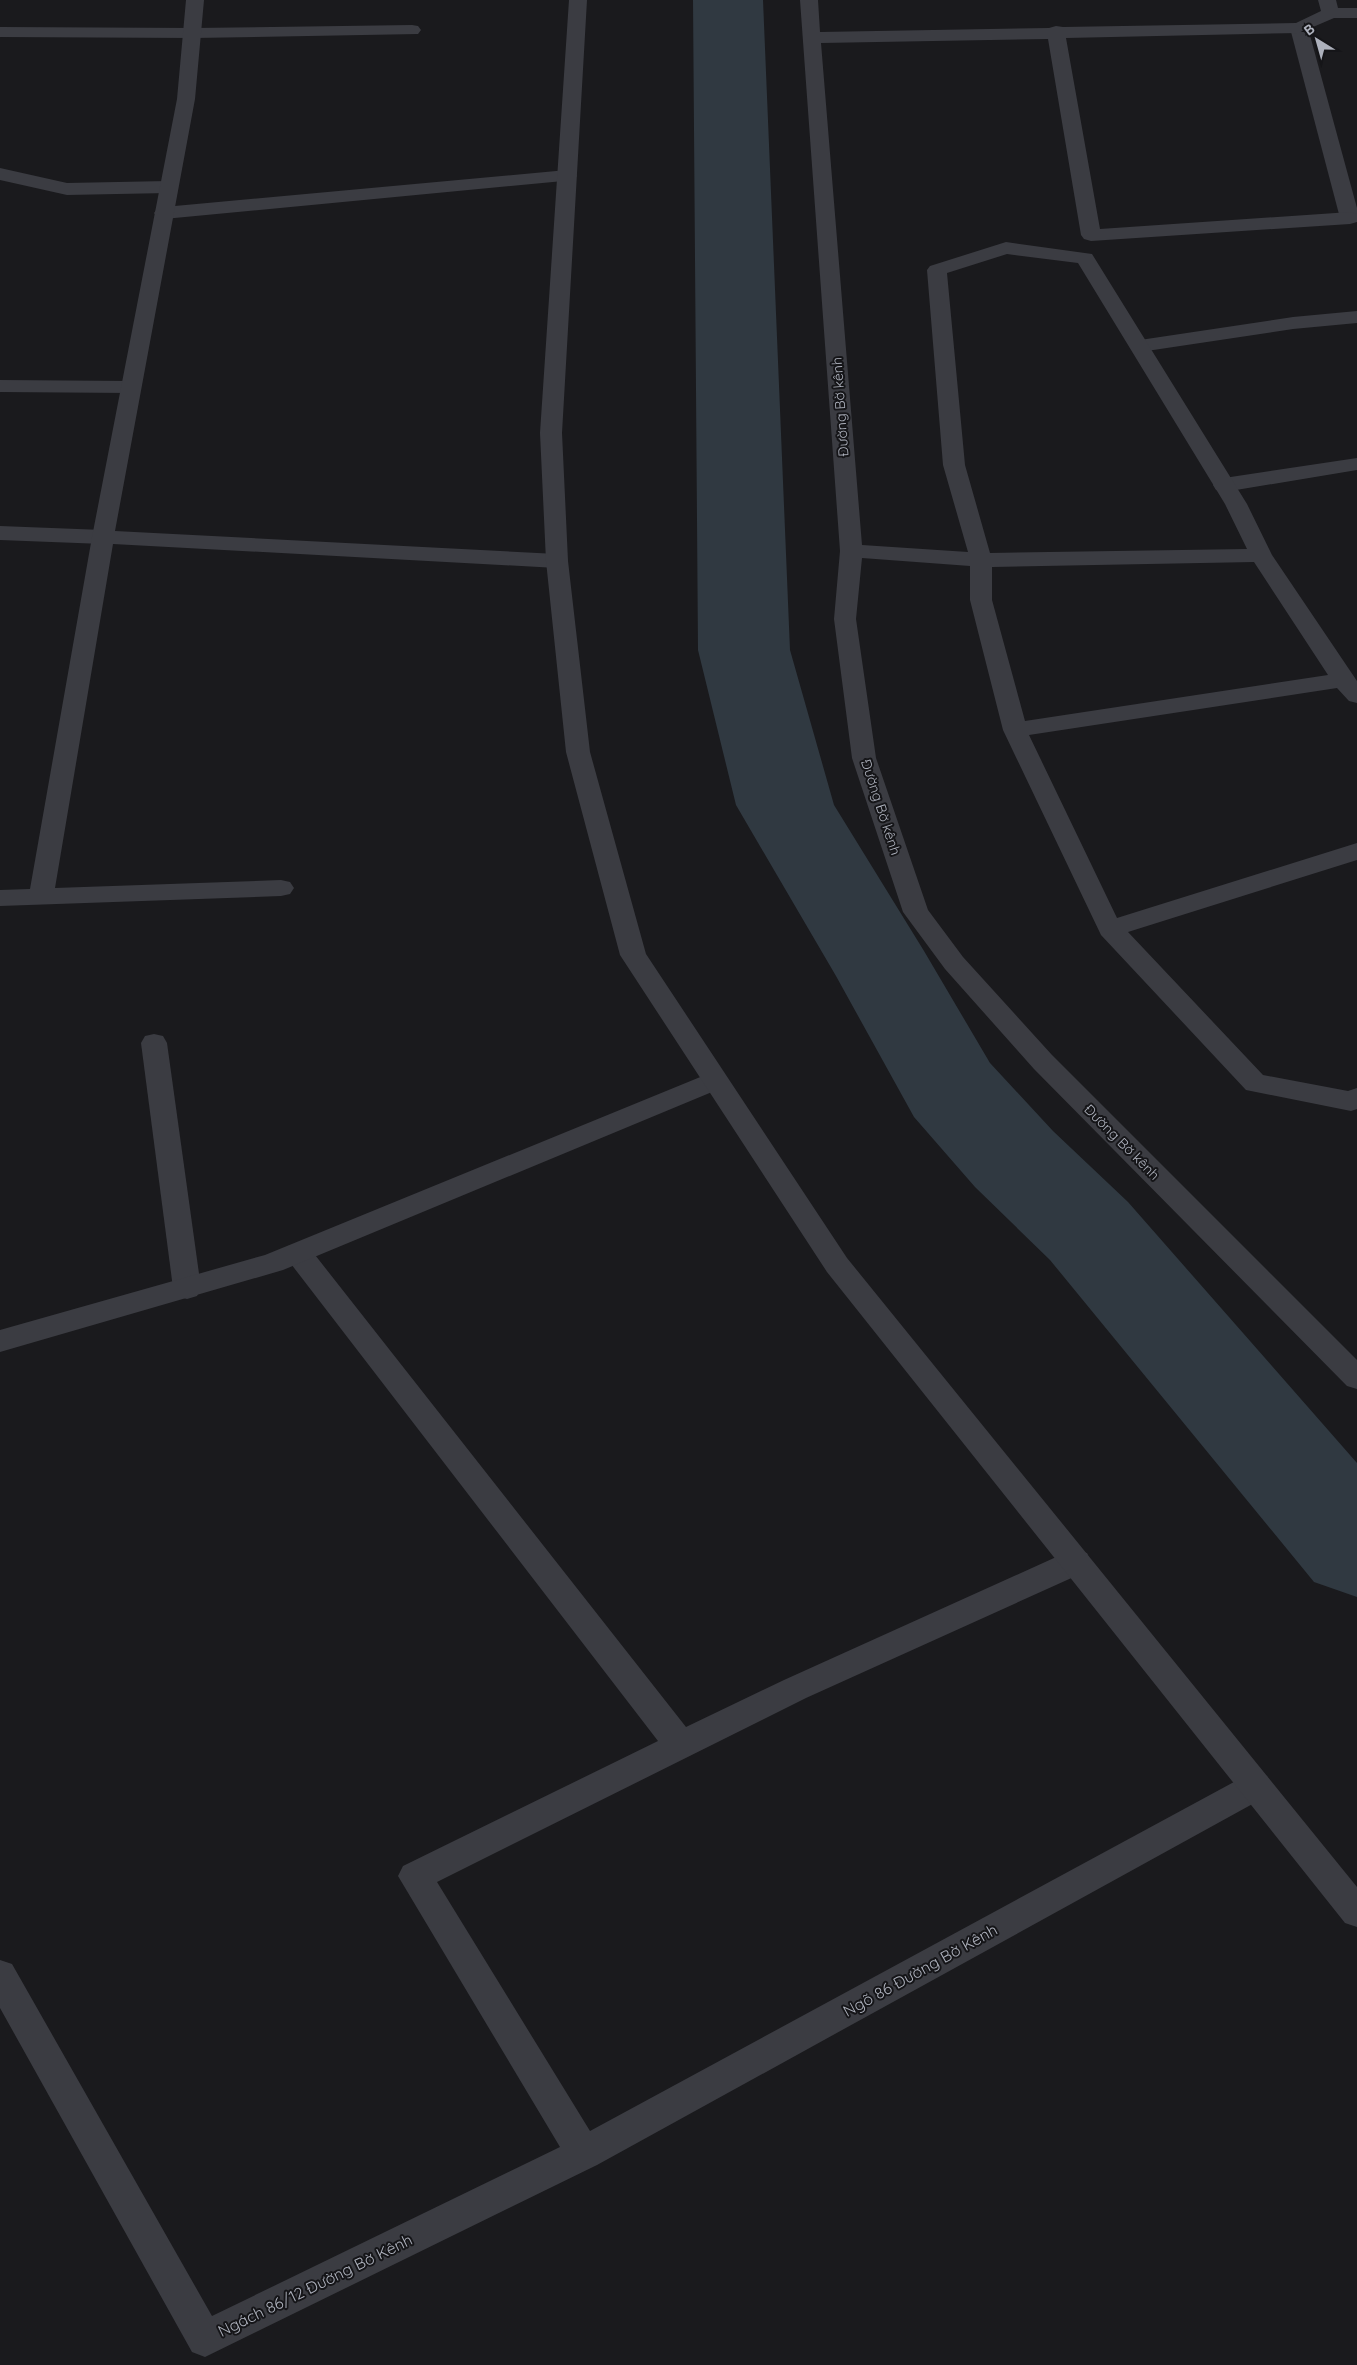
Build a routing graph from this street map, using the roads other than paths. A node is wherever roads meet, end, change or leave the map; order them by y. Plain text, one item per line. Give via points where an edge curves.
1 (195, 0) edge
2 (578, 0) edge
3 (809, 0) edge
4 (1329, 6) edge
5 (1357, 13) edge
6 (1299, 28) junction
7 (412, 30) dead end
8 (1056, 31) junction
9 (0, 32) edge
10 (194, 33) junction
11 (813, 38) junction
12 (0, 174) edge
13 (567, 176) junction
14 (168, 186) junction
15 (164, 214) junction
16 (1357, 317) edge
17 (1140, 346) junction
18 (0, 386) edge
19 (131, 387) junction
20 (1357, 464) edge
21 (1224, 485) junction
22 (0, 532) edge
23 (103, 537) junction
24 (851, 551) junction
25 (1261, 555) junction
26 (981, 560) junction
27 (557, 561) junction
28 (1350, 688) edge
29 (1015, 730) junction
30 (1357, 851) edge
31 (281, 888) dead end
32 (41, 896) junction
33 (0, 898) edge
34 (1110, 929) junction
35 (154, 1043) dead end
36 (715, 1080) junction
37 (1357, 1098) edge
38 (298, 1253) junction
39 (187, 1288) junction
40 (0, 1341) edge
41 (1357, 1378) edge
42 (1076, 1562) junction
43 (680, 1744) junction
44 (1256, 1786) junction
45 (1357, 1912) edge
46 (0, 1975) edge
47 (584, 2153) junction

1 - 10 street
2 - 13 street
3 - 11 street, Đường Bờ kênh
4 - 5 street
4 - 6 street
6 - 8 street
6 - 8 street via 1350,218 1091,235
7 - 10 street
8 - 11 street
9 - 10 street
10 - 14 street via 186,99
11 - 24 street, Đường Bờ kênh
12 - 14 street via 68,189
13 - 15 street
13 - 27 street via 551,433
14 - 15 street
15 - 19 street
16 - 17 street
17 - 21 street
17 - 26 street via 1085,258 1006,248 936,270 954,466
18 - 19 street
19 - 23 street
20 - 21 street
21 - 25 street
22 - 23 street
23 - 27 street
23 - 32 street
24 - 26 street
24 - 41 street, Đường Bờ kênh via 845,620 864,758 916,912 954,963 1043,1062
25 - 26 street
25 - 28 street
26 - 29 street via 981,600
27 - 36 street via 578,752 633,955
28 - 29 street
29 - 34 street
30 - 34 street
31 - 32 street
32 - 33 street
34 - 37 street via 1255,1083 1351,1101
35 - 39 street
36 - 38 street
36 - 42 street via 837,1265
38 - 39 street
38 - 43 street
39 - 40 street
42 - 43 street
42 - 44 street
43 - 47 street via 415,1876
44 - 45 street
44 - 47 street, Ngõ 86 Đường Bờ Kênh
46 - 47 street, Ngách 86/12 Đường Bờ Kênh via 205,2339

